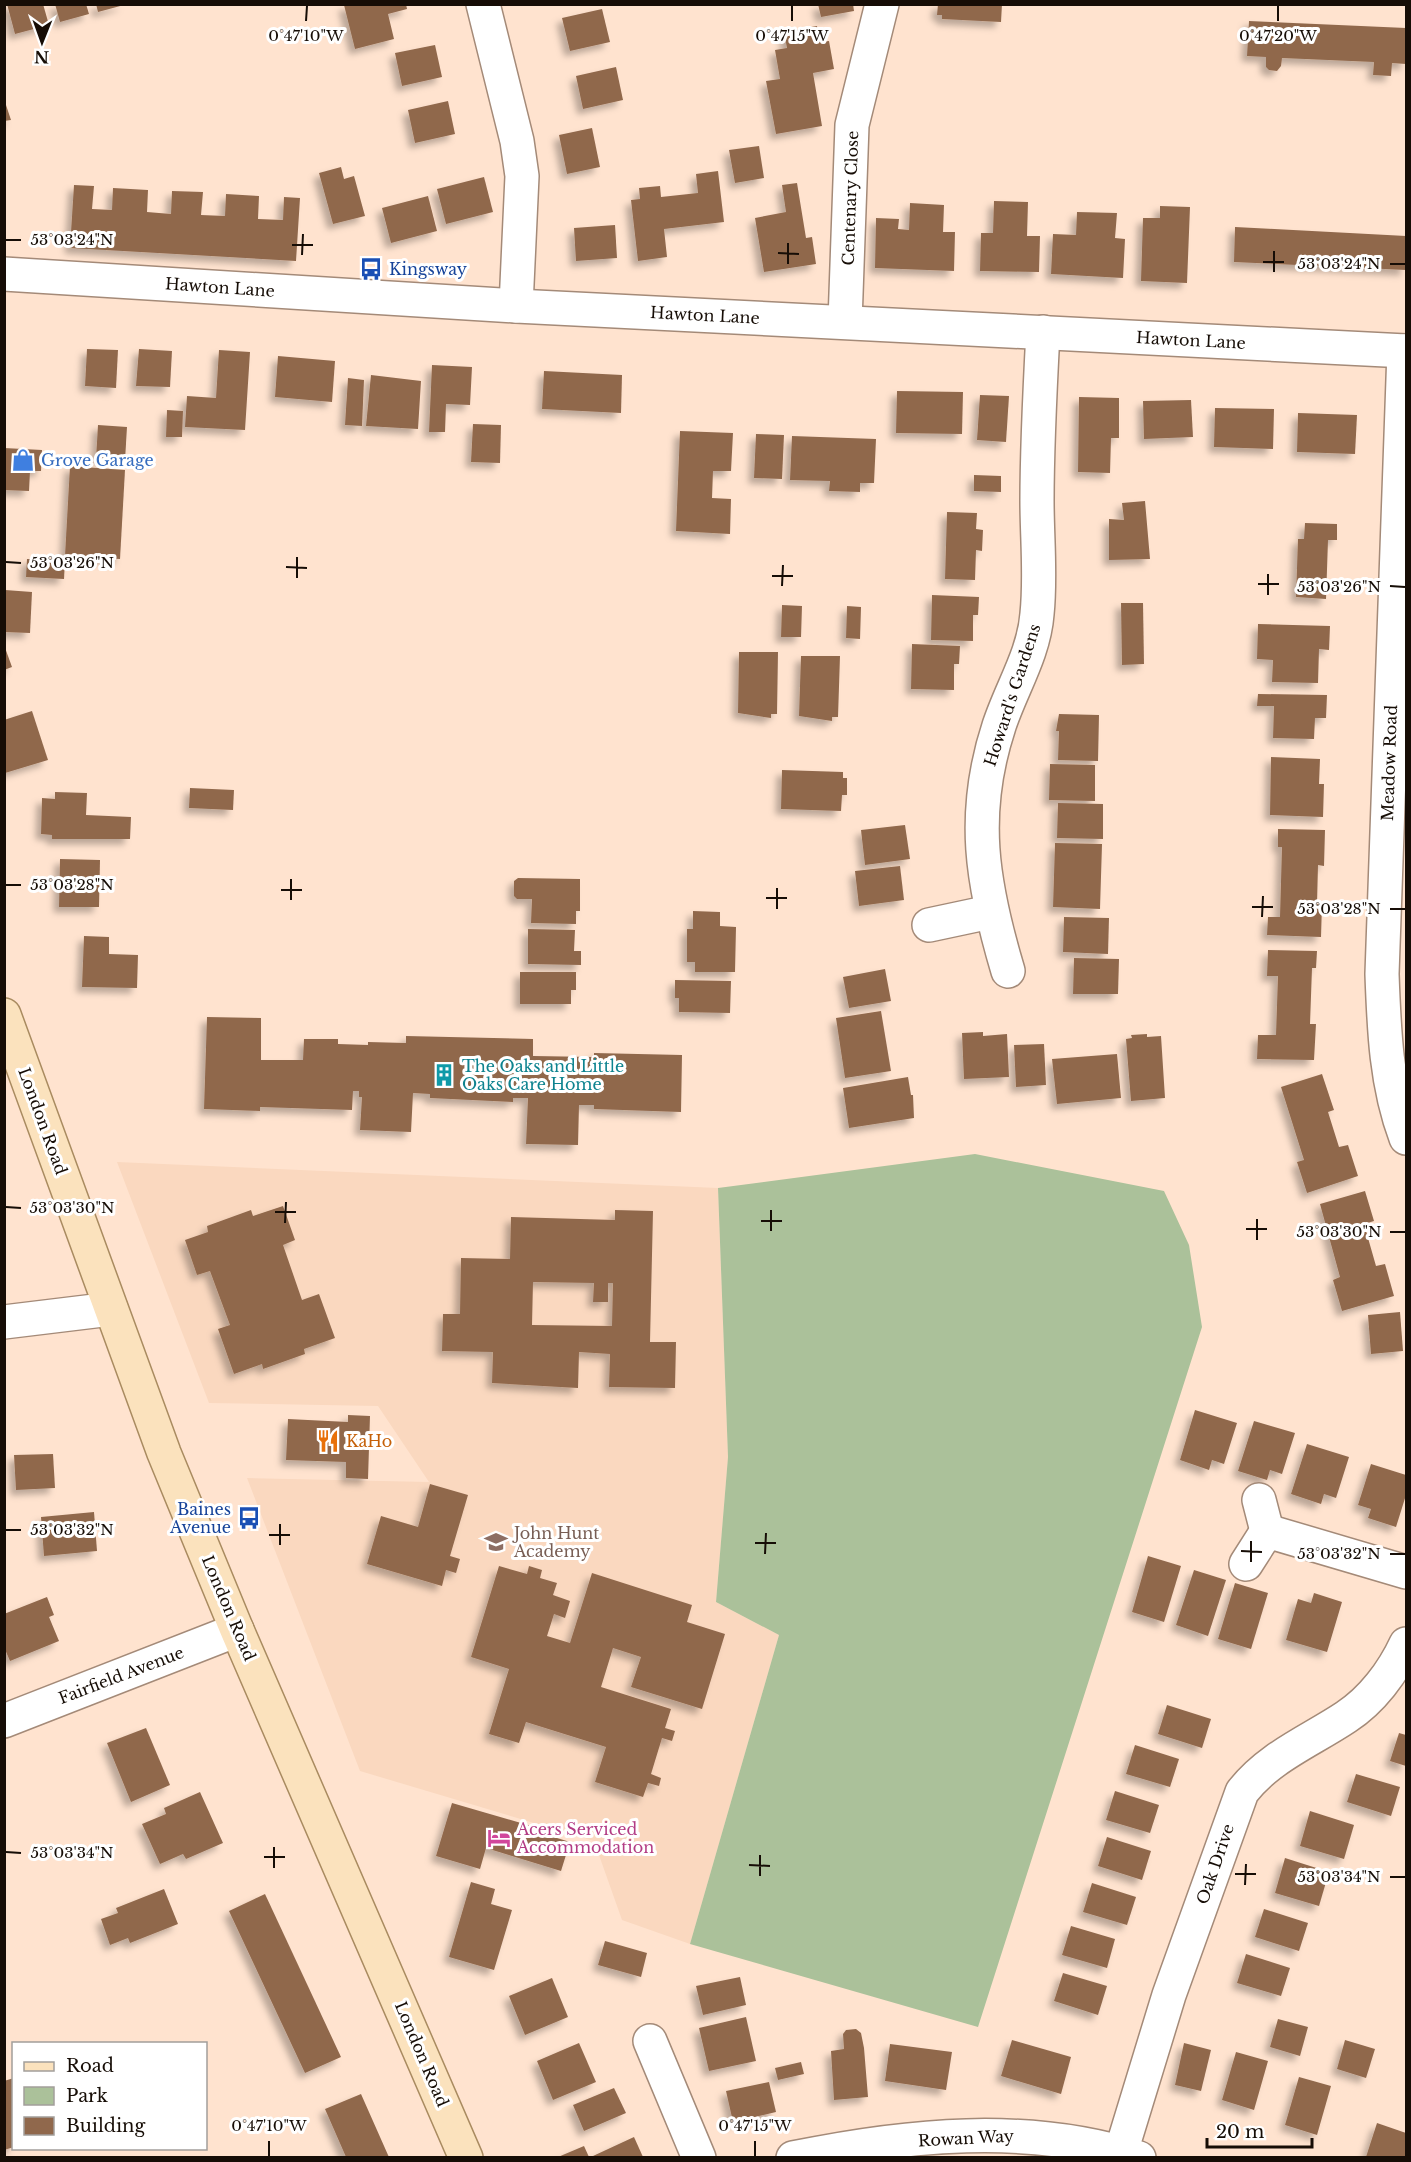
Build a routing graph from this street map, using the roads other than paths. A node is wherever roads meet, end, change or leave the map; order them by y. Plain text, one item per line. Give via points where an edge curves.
1 (483, 4) edge
2 (882, 4) edge
3 (4, 274) edge
4 (516, 306) junction
5 (845, 322) junction
6 (1043, 332) junction
7 (1405, 351) edge
8 (1397, 807) edge
9 (990, 912) junction
10 (928, 925) dead end
11 (1008, 971) dead end
12 (4, 1015) edge
13 (1407, 1138) edge
14 (111, 1309) junction
15 (4, 1322) edge
16 (1245, 1564) dead end
17 (1407, 1572) edge
18 (237, 1630) junction
19 (1407, 1644) edge
20 (4, 1721) edge
21 (650, 2041) dead end
22 (852, 2152) edge
23 (1130, 2155) edge
24 (466, 2157) edge
25 (699, 2157) edge
26 (793, 2157) edge

1 - 4 street via 522,176
2 - 5 street, Centenary Close via 852,125
3 - 4 street, Hawton Lane
4 - 5 street, Hawton Lane
5 - 6 street, Hawton Lane
6 - 7 street, Hawton Lane
6 - 9 street, Howard's Gardens via 1037,446 1038,615 1029,651 999,726 984,784 981,851
7 - 8 street, Meadow Road
8 - 13 street, Meadow Road via 1382,974 1390,1080
9 - 10 street
9 - 11 street, Howard's Gardens
12 - 14 main road, London Road
14 - 15 street
14 - 18 main road, London Road
16 - 17 street via 1263,1515
18 - 20 street, Fairfield Avenue
18 - 24 main road, London Road
19 - 23 street, Oak Drive via 1382,1684 1348,1716 1282,1755 1254,1776 1242,1792 1169,1995
21 - 25 street
22 - 23 street, Rowan Way via 986,2135 1022,2135
22 - 26 street, Rowan Way

